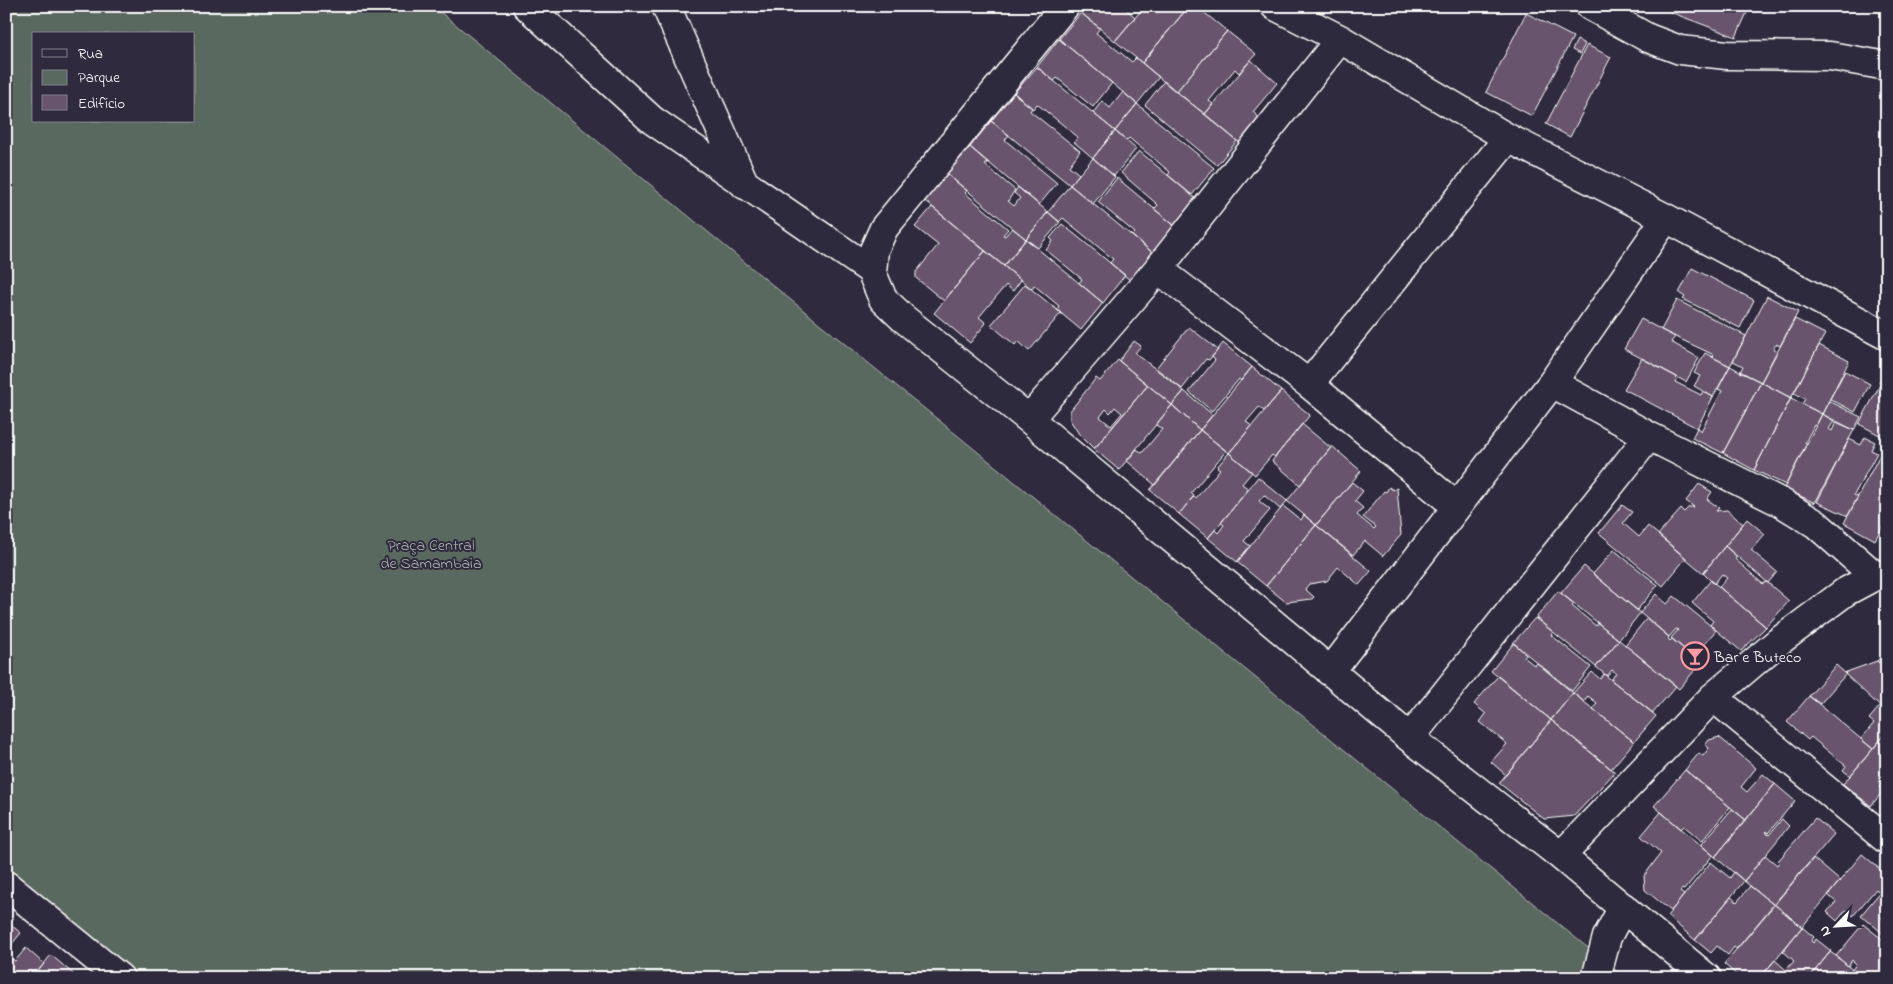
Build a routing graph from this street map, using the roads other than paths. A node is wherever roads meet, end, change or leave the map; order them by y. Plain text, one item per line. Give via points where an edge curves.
1 (527, 6) edge
2 (666, 6) edge
3 (1065, 6) edge
4 (1275, 6) edge
5 (1590, 6) edge
6 (1340, 39) junction
7 (1887, 66) edge
8 (1508, 138) junction
9 (745, 185) junction
10 (1666, 218) junction
11 (1158, 269) junction
12 (872, 271) junction
13 (1887, 336) edge
14 (1552, 383) junction
15 (1309, 384) junction
16 (1029, 419) junction
17 (1649, 436) junction
18 (1456, 506) junction
19 (1881, 575) edge
20 (1330, 672) junction
21 (1713, 697) junction
22 (1410, 738) junction
23 (1887, 840) edge
24 (1561, 856) junction
25 (6, 885) edge
26 (1623, 907) junction
27 (120, 978) edge
28 (1596, 978) edge
29 (1707, 978) edge

1 - 9 street via 652,120
2 - 9 street
3 - 12 street via 884,228 874,250
4 - 6 street
5 - 7 street via 1648,38 1680,50 1727,55 1830,56
6 - 8 street
6 - 11 street
8 - 10 street
8 - 15 street
9 - 12 street
10 - 13 street
10 - 14 street
11 - 15 street
11 - 16 street
12 - 16 street via 883,299
14 - 17 street
14 - 18 street
15 - 18 street
16 - 20 street
17 - 19 street via 1782,503 1816,524
17 - 22 street
18 - 20 street
19 - 21 street via 1845,592 1778,642
20 - 22 street
21 - 23 street
21 - 24 street
22 - 24 street
24 - 26 street
25 - 27 street
26 - 28 street via 1607,937
26 - 29 street

